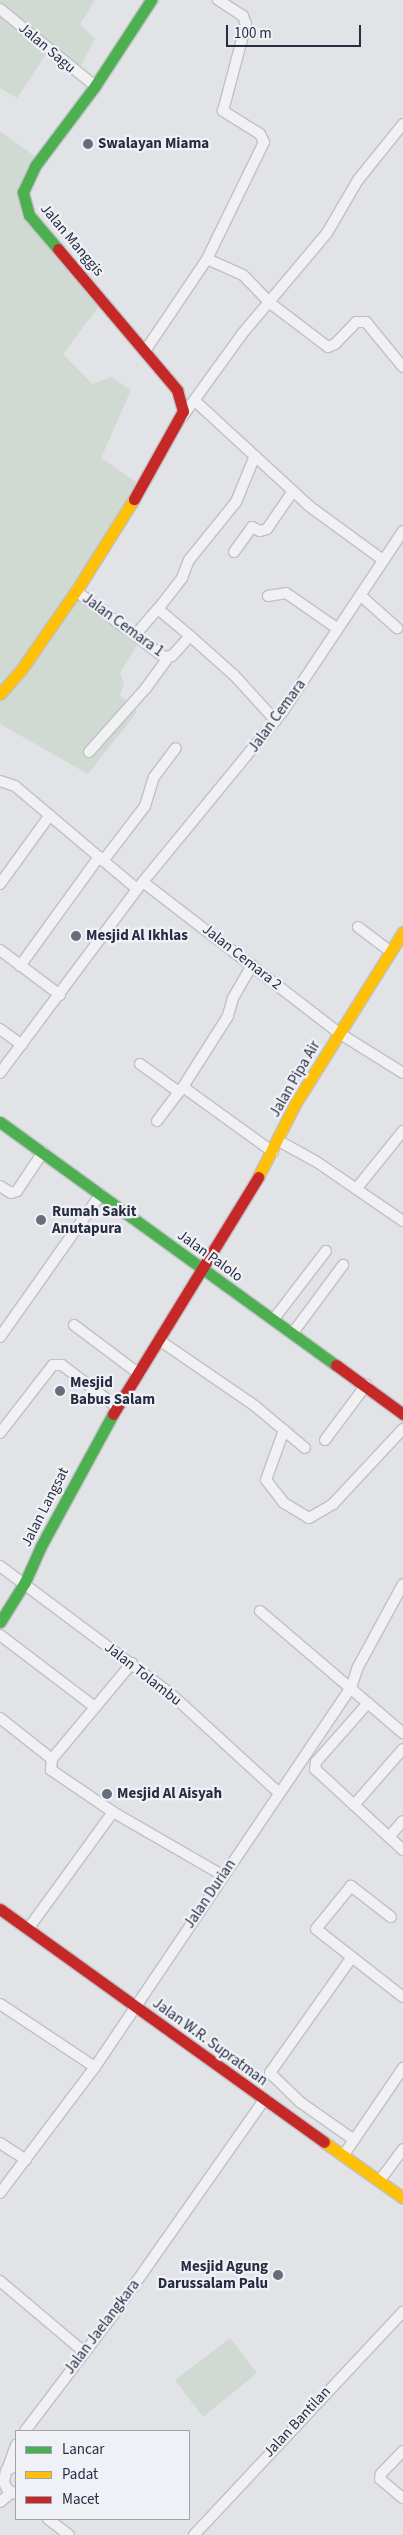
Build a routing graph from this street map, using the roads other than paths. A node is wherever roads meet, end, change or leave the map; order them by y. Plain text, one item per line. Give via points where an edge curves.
1 (151, 0) edge
2 (218, 0) edge
3 (0, 9) edge
4 (95, 86) junction
5 (403, 124) edge
6 (207, 259) junction
7 (270, 303) junction
8 (145, 351) junction
9 (402, 361) edge
10 (195, 401) junction
11 (181, 418) junction
12 (255, 456) junction
13 (293, 491) junction
14 (403, 531) edge
15 (234, 552) dead end
16 (383, 560) junction
17 (76, 591) junction
18 (360, 595) junction
19 (268, 596) dead end
20 (158, 609) junction
21 (397, 628) dead end
22 (338, 629) junction
23 (136, 634) junction
24 (190, 636) junction
25 (168, 658) junction
26 (0, 694) edge
27 (276, 721) junction
28 (176, 748) dead end
29 (89, 752) dead end
30 (0, 781) edge
31 (50, 815) junction
32 (101, 859) junction
33 (0, 884) edge
34 (140, 885) junction
35 (358, 927) dead end
36 (403, 932) edge
37 (0, 950) edge
38 (391, 952) junction
39 (252, 965) junction
40 (20, 966) junction
41 (60, 995) junction
42 (0, 1029) edge
43 (339, 1033) junction
44 (22, 1045) junction
45 (140, 1064) dead end
46 (403, 1072) edge
47 (0, 1073) edge
48 (181, 1089) junction
49 (157, 1121) dead end
50 (0, 1122) edge
51 (403, 1130) edge
52 (279, 1141) junction
53 (43, 1152) junction
54 (273, 1152) junction
55 (0, 1186) edge
56 (356, 1189) junction
57 (101, 1194) junction
58 (403, 1221) edge
59 (326, 1251) dead end
60 (343, 1265) dead end
61 (204, 1270) junction
62 (273, 1320) junction
63 (74, 1325) dead end
64 (292, 1334) junction
65 (0, 1337) edge
66 (159, 1340) junction
67 (138, 1373) junction
68 (366, 1385) junction
69 (116, 1407) junction
70 (403, 1414) edge
71 (403, 1429) edge
72 (284, 1430) junction
73 (0, 1433) edge
74 (325, 1440) dead end
75 (304, 1448) dead end
76 (0, 1566) edge
77 (25, 1582) junction
78 (402, 1591) edge
79 (260, 1611) dead end
80 (0, 1622) edge
81 (0, 1635) edge
82 (132, 1663) junction
83 (351, 1688) junction
84 (368, 1703) junction
85 (95, 1708) junction
86 (0, 1718) edge
87 (403, 1733) edge
88 (403, 1749) edge
89 (52, 1759) junction
90 (278, 1792) junction
91 (354, 1806) junction
92 (113, 1812) junction
93 (403, 1821) edge
94 (389, 1838) junction
95 (403, 1850) edge
96 (222, 1875) junction
97 (0, 1909) edge
98 (391, 1917) dead end
99 (28, 1929) junction
100 (352, 1957) junction
101 (403, 1997) edge
102 (0, 2004) edge
103 (135, 2007) junction
104 (94, 2067) junction
105 (403, 2068) edge
106 (264, 2100) junction
107 (354, 2140) junction
108 (0, 2143) edge
109 (403, 2149) edge
110 (344, 2156) junction
111 (26, 2160) junction
112 (380, 2180) junction
113 (0, 2193) edge
114 (403, 2198) edge
115 (0, 2281) edge
116 (403, 2312) edge
117 (84, 2352) junction
118 (26, 2430) edge
119 (15, 2448) edge
120 (403, 2452) edge
121 (15, 2466) edge
122 (5, 2482) edge
123 (403, 2498) edge
124 (0, 2502) edge
125 (49, 2520) edge
126 (69, 2535) edge
127 (194, 2535) edge

1 - 4 street, Jalan Manggis
2 - 6 street via 246,19 223,111 260,134 264,142
3 - 4 street, Jalan Sagu
4 - 8 street, Jalan Manggis via 35,166 23,192 24,204 34,222
5 - 7 street via 358,180 327,233
6 - 7 street via 243,275
6 - 8 street
7 - 9 street via 328,347 360,320
7 - 10 street via 242,334
8 - 11 street, Jalan Manggis via 182,397
10 - 11 street
10 - 12 street
11 - 17 street
12 - 13 street
12 - 20 street via 236,502 189,560 182,578
13 - 15 street via 267,529 252,528
13 - 16 street
14 - 16 street, Jalan Cemara
16 - 18 street, Jalan Cemara
17 - 23 street, Jalan Cemara 1
17 - 26 street via 21,670
18 - 21 street
18 - 22 street, Jalan Cemara
19 - 22 street via 286,593
20 - 23 street
20 - 24 street
22 - 27 street, Jalan Cemara
23 - 25 street, Jalan Cemara 1
24 - 25 street, Jalan Cemara 1
24 - 27 street via 234,675
25 - 29 street
27 - 34 street, Jalan Cemara
28 - 32 street via 154,777 145,806
30 - 31 street via 15,786
31 - 32 street
31 - 33 street
32 - 34 street
32 - 40 street
34 - 39 street, Jalan Cemara 2
34 - 41 street, Jalan Cemara
35 - 38 street
36 - 38 street, Jalan Pipa Air
37 - 40 street
38 - 43 street, Jalan Pipa Air
39 - 43 street, Jalan Cemara 2
39 - 48 street via 233,998 228,1016
40 - 41 street
41 - 44 street, Jalan Cemara
42 - 44 street
43 - 46 street, Jalan Cemara 2
43 - 52 street, Jalan Pipa Air via 295,1104
44 - 47 street, Jalan Cemara
45 - 48 street
48 - 49 street
48 - 54 street
50 - 53 street, Jalan Palolo
51 - 56 street
52 - 54 street, Jalan Pipa Air
52 - 56 street
53 - 55 street via 17,1191 11,1193
53 - 57 street, Jalan Palolo
54 - 61 street, Jalan Pipa Air
56 - 58 street
57 - 61 street, Jalan Palolo
57 - 65 street
59 - 62 street
60 - 64 street
61 - 62 street, Jalan Palolo
61 - 66 street, Jalan Langsat
62 - 64 street, Jalan Palolo
63 - 67 street
64 - 68 street, Jalan Palolo
66 - 67 street, Jalan Langsat
66 - 72 street
67 - 69 street, Jalan Langsat
68 - 70 street, Jalan Palolo
68 - 74 street
69 - 73 street via 62,1365 53,1365
69 - 77 street, Jalan Langsat via 85,1461
71 - 72 street via 333,1504 309,1518 284,1503 266,1480
72 - 75 street
76 - 77 street, Jalan Tolambu
77 - 80 street, Jalan Langsat
77 - 82 street, Jalan Tolambu
78 - 83 street, Jalan Durian via 358,1667
79 - 83 street
81 - 85 street
82 - 85 street
82 - 90 street, Jalan Tolambu via 170,1693
83 - 84 street
83 - 90 street, Jalan Durian
84 - 87 street
84 - 91 street via 315,1766 320,1775
85 - 89 street
86 - 89 street
88 - 91 street
89 - 92 street via 51,1770
90 - 96 street, Jalan Durian
91 - 94 street
92 - 96 street
92 - 99 street
93 - 94 street
94 - 95 street
96 - 103 street, Jalan Durian
97 - 99 street, Jalan W.R. Supratman
98 - 100 street via 355,1887 349,1887 316,1929
99 - 103 street, Jalan W.R. Supratman
100 - 101 street
100 - 107 street via 270,2073 300,2102
102 - 104 street
103 - 104 street, Jalan Durian
103 - 106 street, Jalan W.R. Supratman
104 - 111 street, Jalan Durian
105 - 107 street
106 - 110 street, Jalan W.R. Supratman
106 - 117 street, Jalan Jaelangkara
107 - 110 street
108 - 111 street
109 - 112 street
110 - 112 street, Jalan W.R. Supratman
111 - 113 street, Jalan Durian
112 - 114 street, Jalan W.R. Supratman
115 - 117 street
116 - 127 street, Jalan Bantilan
117 - 118 street, Jalan Jaelangkara
119 - 122 street
120 - 123 street via 380,2479
121 - 122 street
122 - 124 street
125 - 126 street

